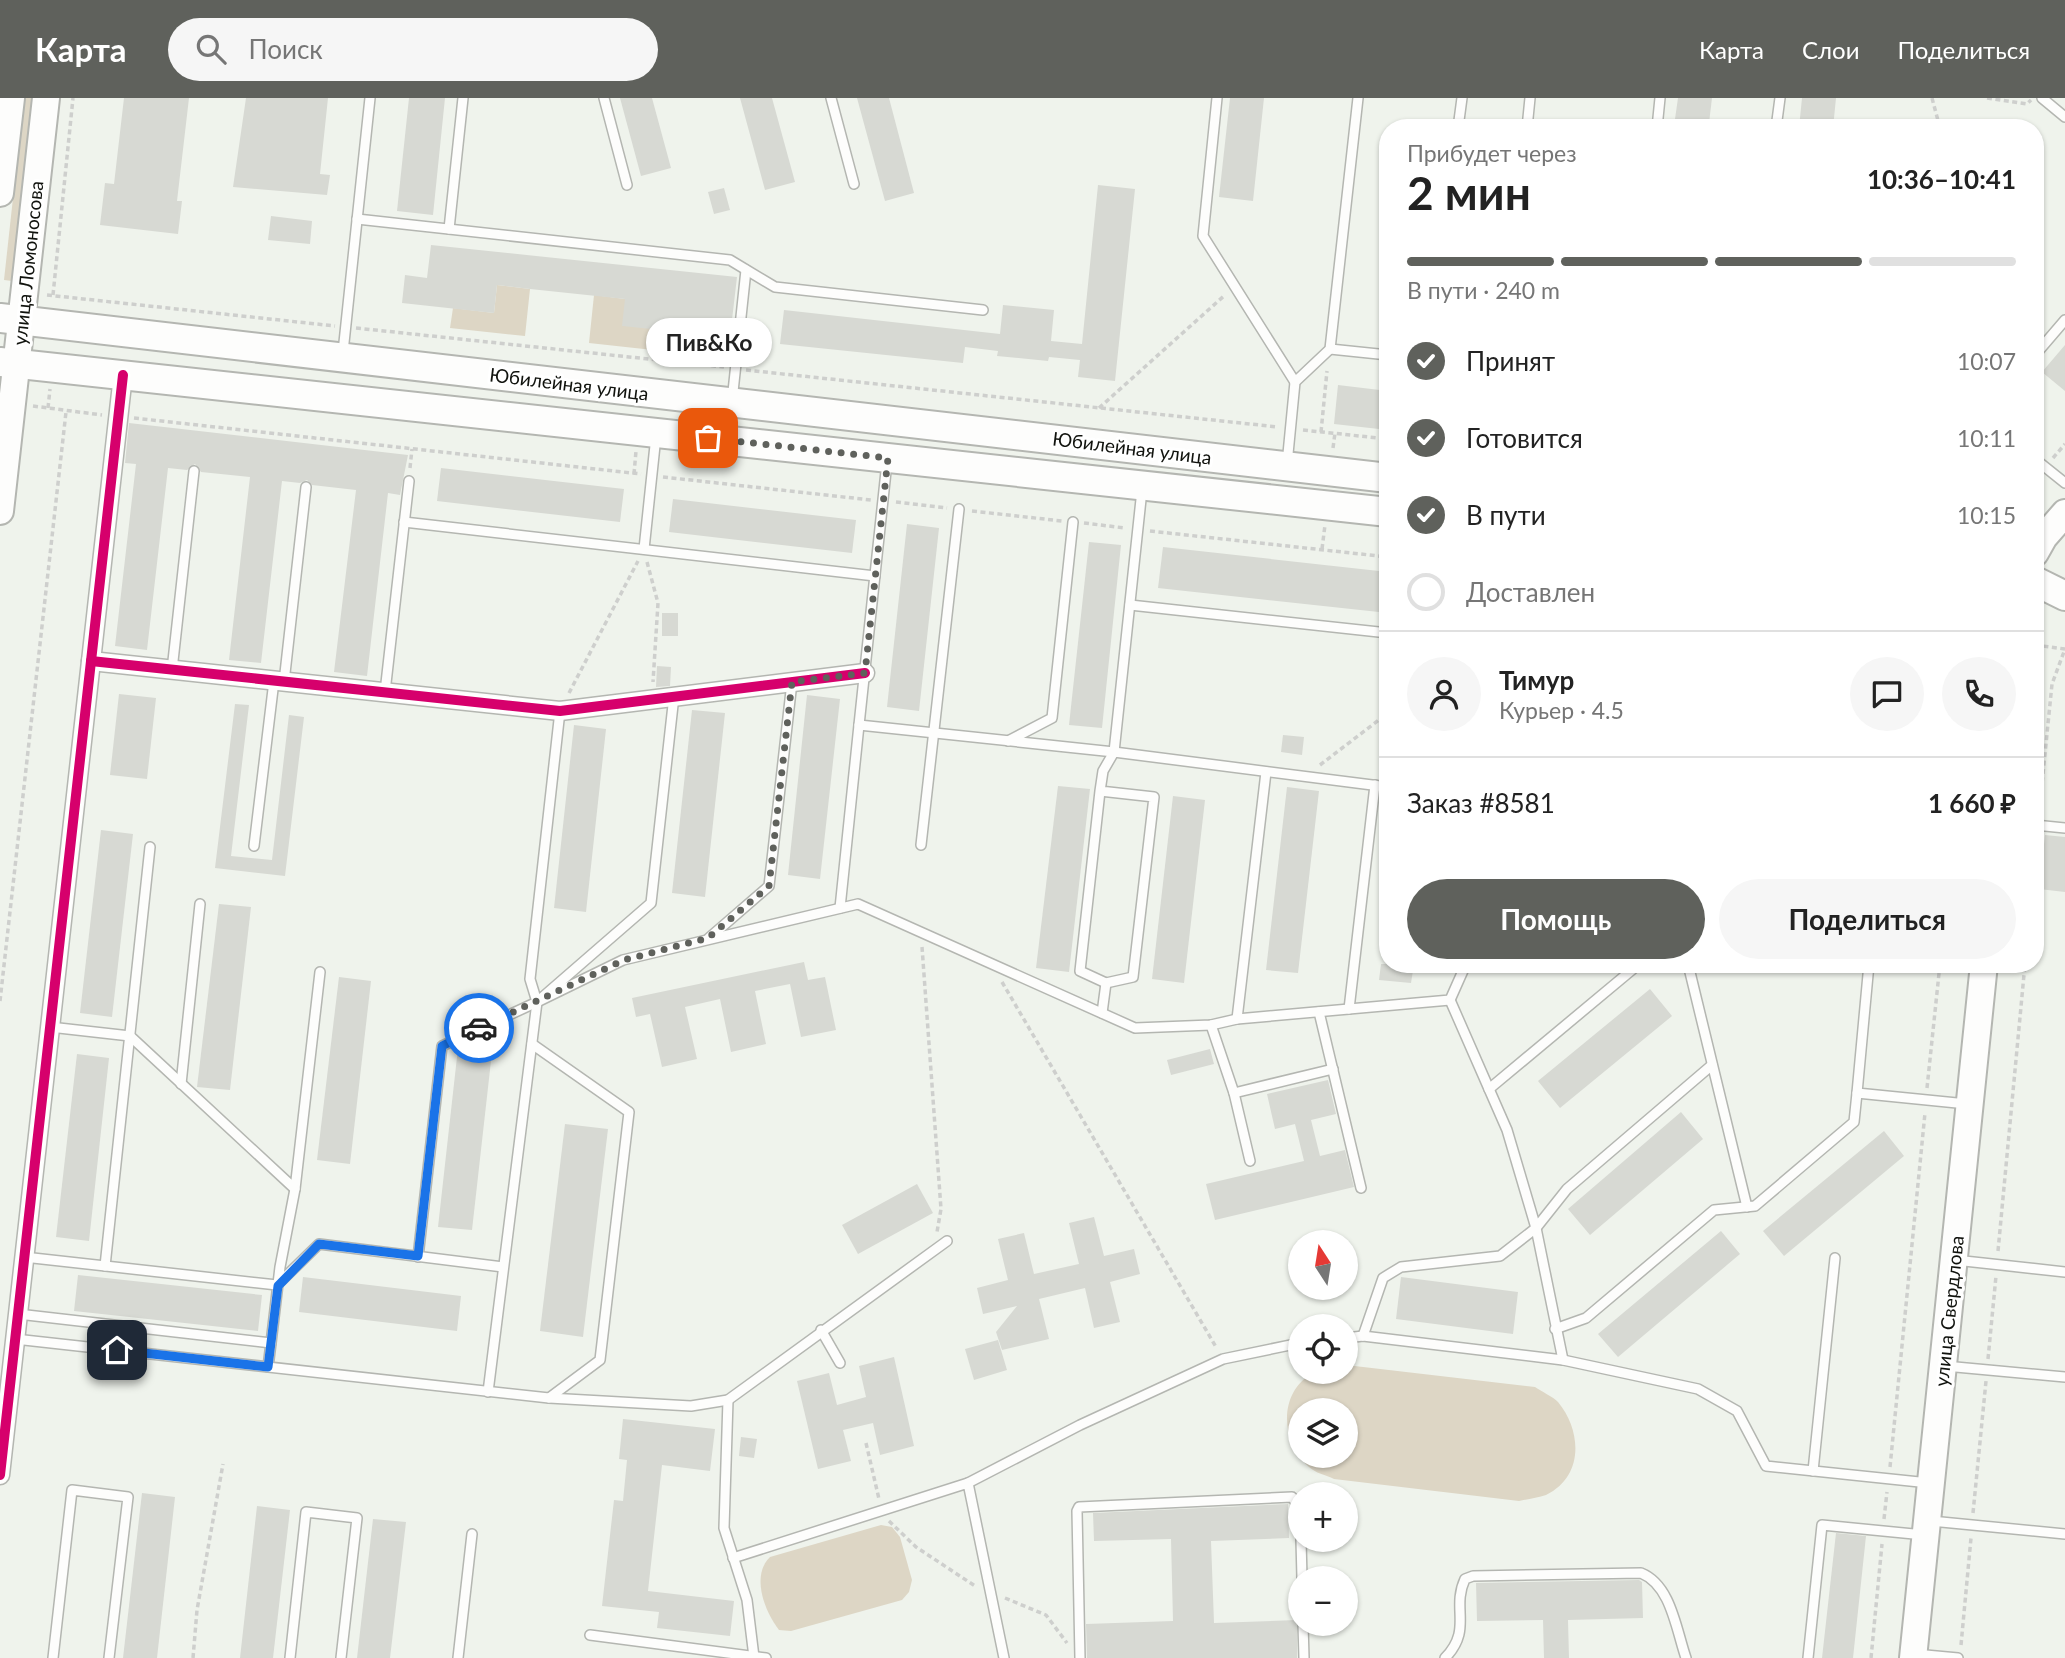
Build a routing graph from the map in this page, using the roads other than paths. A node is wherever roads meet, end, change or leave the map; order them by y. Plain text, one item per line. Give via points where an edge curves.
1 (10, 98) edge
2 (46, 98) edge
3 (370, 98) edge
4 (463, 98) edge
5 (604, 98) edge
6 (831, 98) edge
7 (1217, 98) edge
8 (1358, 98) edge
9 (1462, 98) edge
10 (1530, 98) edge
11 (1660, 98) edge
12 (1780, 98) edge
13 (2042, 98) edge
14 (2065, 117) edge
15 (1459, 119) edge
16 (1528, 119) edge
17 (1658, 119) edge
18 (1777, 119) edge
19 (854, 184) dead end
20 (627, 185) dead end
21 (0, 193) edge
22 (356, 219) junction
23 (449, 229) junction
24 (746, 270) junction
25 (983, 310) dead end
26 (11, 320) edge
27 (2065, 320) edge
28 (2044, 344) edge
29 (1330, 349) junction
30 (1379, 354) edge
31 (342, 358) junction
32 (8, 363) edge
33 (124, 375) junction
34 (1295, 382) junction
35 (732, 402) junction
36 (657, 432) junction
37 (888, 458) junction
38 (1287, 466) junction
39 (2044, 466) edge
40 (194, 471) dead end
41 (1379, 477) edge
42 (409, 481) road end
43 (2065, 483) edge
44 (1142, 485) junction
45 (306, 487) dead end
46 (959, 509) road end
47 (0, 511) edge
48 (1379, 511) edge
49 (2065, 513) edge
50 (404, 522) junction
51 (1073, 522) road end
52 (2044, 537) edge
53 (644, 550) junction
54 (875, 576) junction
55 (2044, 586) edge
56 (2065, 596) edge
57 (2044, 598) edge
58 (2065, 602) edge
59 (1130, 605) junction
60 (1379, 632) edge
61 (92, 661) junction
62 (172, 670) junction
63 (865, 673) junction
64 (279, 681) junction
65 (792, 682) junction
66 (384, 692) junction
67 (674, 696) junction
68 (560, 711) junction
69 (859, 725) junction
70 (935, 733) junction
71 (1008, 741) junction
72 (1114, 752) junction
73 (1265, 772) junction
74 (1375, 785) junction
75 (1379, 786) edge
76 (1100, 791) junction
77 (2044, 826) edge
78 (2065, 828) edge
79 (921, 845) dead end
80 (254, 846) dead end
81 (150, 847) dead end
82 (200, 904) dead end
83 (840, 908) junction
84 (708, 938) junction
85 (320, 971) dead end
86 (1462, 973) edge
87 (1628, 973) edge
88 (1690, 973) edge
89 (1868, 973) edge
90 (1983, 973) edge
91 (1106, 983) junction
92 (1450, 1000) junction
93 (537, 1002) junction
94 (1349, 1009) junction
95 (1319, 1012) junction
96 (1102, 1013) junction
97 (1237, 1019) junction
98 (1211, 1026) junction
99 (50, 1027) junction
100 (130, 1036) junction
101 (532, 1044) junction
102 (1712, 1065) junction
103 (1332, 1069) junction
104 (181, 1084) junction
105 (1489, 1089) junction
106 (1234, 1093) junction
107 (1857, 1093) junction
108 (1970, 1104) junction
109 (1250, 1161) dead end
110 (1361, 1188) dead end
111 (295, 1189) junction
112 (1747, 1207) junction
113 (1536, 1228) junction
114 (947, 1241) dead end
115 (418, 1256) junction
116 (24, 1257) junction
117 (1835, 1258) dead end
118 (1954, 1260) junction
119 (105, 1266) junction
120 (503, 1267) junction
121 (2065, 1272) edge
122 (278, 1286) junction
123 (18, 1314) junction
124 (1555, 1329) junction
125 (821, 1330) junction
126 (1363, 1336) junction
127 (1358, 1337) edge
128 (15, 1339) junction
129 (271, 1343) junction
130 (1288, 1345) edge
131 (1563, 1360) junction
132 (840, 1363) dead end
133 (1943, 1366) junction
134 (268, 1367) junction
135 (2065, 1377) edge
136 (488, 1392) junction
137 (549, 1398) junction
138 (728, 1400) junction
139 (1813, 1472) junction
140 (0, 1475) edge
141 (968, 1483) junction
142 (1931, 1484) junction
143 (1288, 1497) edge
144 (1927, 1528) junction
145 (472, 1534) dead end
146 (2065, 1534) edge
147 (733, 1558) junction
148 (590, 1635) dead end
149 (1303, 1636) edge
150 (1914, 1656) edge
151 (754, 1657) edge
152 (53, 1658) edge
153 (109, 1658) edge
154 (290, 1658) edge
155 (341, 1658) edge
156 (458, 1658) edge
157 (766, 1658) edge
158 (1004, 1658) edge
159 (1080, 1658) edge
160 (1304, 1658) edge
161 (1445, 1658) edge
162 (1686, 1658) edge
163 (1808, 1658) edge
164 (1959, 1658) edge

1 - 21 main road, улица Ломоносова
2 - 26 main road, улица Ломоносова via 24,292
3 - 22 lane
4 - 23 lane
5 - 20 lane
6 - 19 lane
7 - 34 lane via 1203,236
8 - 29 lane
9 - 15 lane
10 - 16 lane
11 - 17 lane
12 - 18 lane
13 - 14 lane
22 - 23 lane
22 - 31 lane
23 - 24 lane via 730,260
24 - 25 lane via 775,287
24 - 35 lane
26 - 31 main road, Юбилейная улица
26 - 32 main road, улица Ломоносова
27 - 28 lane
29 - 30 lane
29 - 34 lane
31 - 35 main road, Юбилейная улица
32 - 33 main road, Юбилейная улица
32 - 47 main road, улица Ломоносова
33 - 36 main road, Юбилейная улица
33 - 61 street
34 - 38 lane
35 - 38 main road, Юбилейная улица
36 - 37 main road, Юбилейная улица
36 - 53 lane
37 - 44 main road, Юбилейная улица
37 - 54 lane
38 - 41 main road, Юбилейная улица
39 - 43 lane
40 - 62 lane
42 - 50 lane
44 - 48 main road, Юбилейная улица
44 - 59 lane
45 - 64 lane
46 - 70 lane
49 - 52 main road
50 - 53 lane
50 - 66 lane
51 - 71 lane via 1052,718
53 - 54 lane
54 - 63 lane
55 - 56 main road
57 - 58 main road
59 - 60 lane
59 - 72 lane
61 - 62 street
61 - 99 street
62 - 64 street
63 - 65 street
63 - 69 lane
64 - 66 street
64 - 80 lane
65 - 67 street
65 - 84 lane via 769,886
66 - 68 street
67 - 68 street
67 - 93 lane via 651,903
68 - 93 lane via 530,979
69 - 70 lane
69 - 83 lane
70 - 71 lane
70 - 79 lane
71 - 72 lane
72 - 73 lane
72 - 76 lane via 1103,771
73 - 74 lane
73 - 97 lane
74 - 75 lane
74 - 94 lane
76 - 91 lane via 1080,971
76 - 91 lane via 1154,797 1133,977
77 - 78 lane
81 - 100 lane
82 - 104 lane
83 - 84 lane
83 - 96 lane via 858,904
84 - 93 lane via 624,960
85 - 111 lane
86 - 92 lane
87 - 105 lane
88 - 102 lane
89 - 107 lane
90 - 108 main road, улица Свердлова
91 - 96 lane
92 - 94 lane
92 - 105 lane
93 - 101 lane
93 - 115 lane via 442,1046
94 - 95 lane
95 - 97 lane
95 - 103 lane
96 - 98 lane via 1135,1028
97 - 98 lane
98 - 106 lane
99 - 100 lane
99 - 116 street
100 - 104 lane
100 - 119 lane
101 - 120 lane
101 - 137 lane via 629,1112 600,1360
102 - 112 lane
102 - 113 lane via 1567,1189
103 - 106 lane
103 - 110 lane
104 - 111 lane
105 - 113 lane via 1507,1130
106 - 109 lane
107 - 108 lane
107 - 112 lane via 1854,1122 1755,1206
108 - 118 main road, улица Свердлова
111 - 122 lane
112 - 124 lane via 1714,1210 1586,1318
113 - 124 lane
113 - 126 lane via 1500,1256 1401,1267 1383,1278
114 - 125 lane
115 - 120 lane
115 - 122 lane via 319,1244
116 - 119 lane
116 - 123 street
117 - 139 lane
118 - 121 lane
118 - 133 main road, улица Свердлова
119 - 122 lane
120 - 136 lane
122 - 129 lane
123 - 128 street
123 - 129 lane
124 - 131 lane
125 - 132 lane
125 - 138 lane
126 - 127 lane
126 - 131 lane
128 - 134 lane
128 - 140 street
129 - 134 lane
130 - 141 lane via 1223,1359
131 - 139 lane via 1698,1390 1738,1411 1766,1466
133 - 135 lane
133 - 142 main road, улица Свердлова
134 - 136 lane
136 - 137 lane
137 - 138 lane via 691,1406
138 - 147 lane via 724,1528
139 - 142 lane
141 - 147 lane
141 - 158 lane
142 - 144 main road, улица Свердлова
143 - 159 lane via 1079,1507
144 - 146 lane via 1972,1525
144 - 150 main road, улица Свердлова
144 - 163 lane via 1883,1531 1822,1525
145 - 156 lane
147 - 151 lane via 747,1600
148 - 151 lane
149 - 160 lane
150 - 164 lane
151 - 157 lane
152 - 153 lane via 72,1490 128,1497
154 - 155 lane via 306,1513 357,1518
161 - 162 lane via 1462,1631 1461,1587 1465,1579 1641,1573 1654,1578 1663,1589

